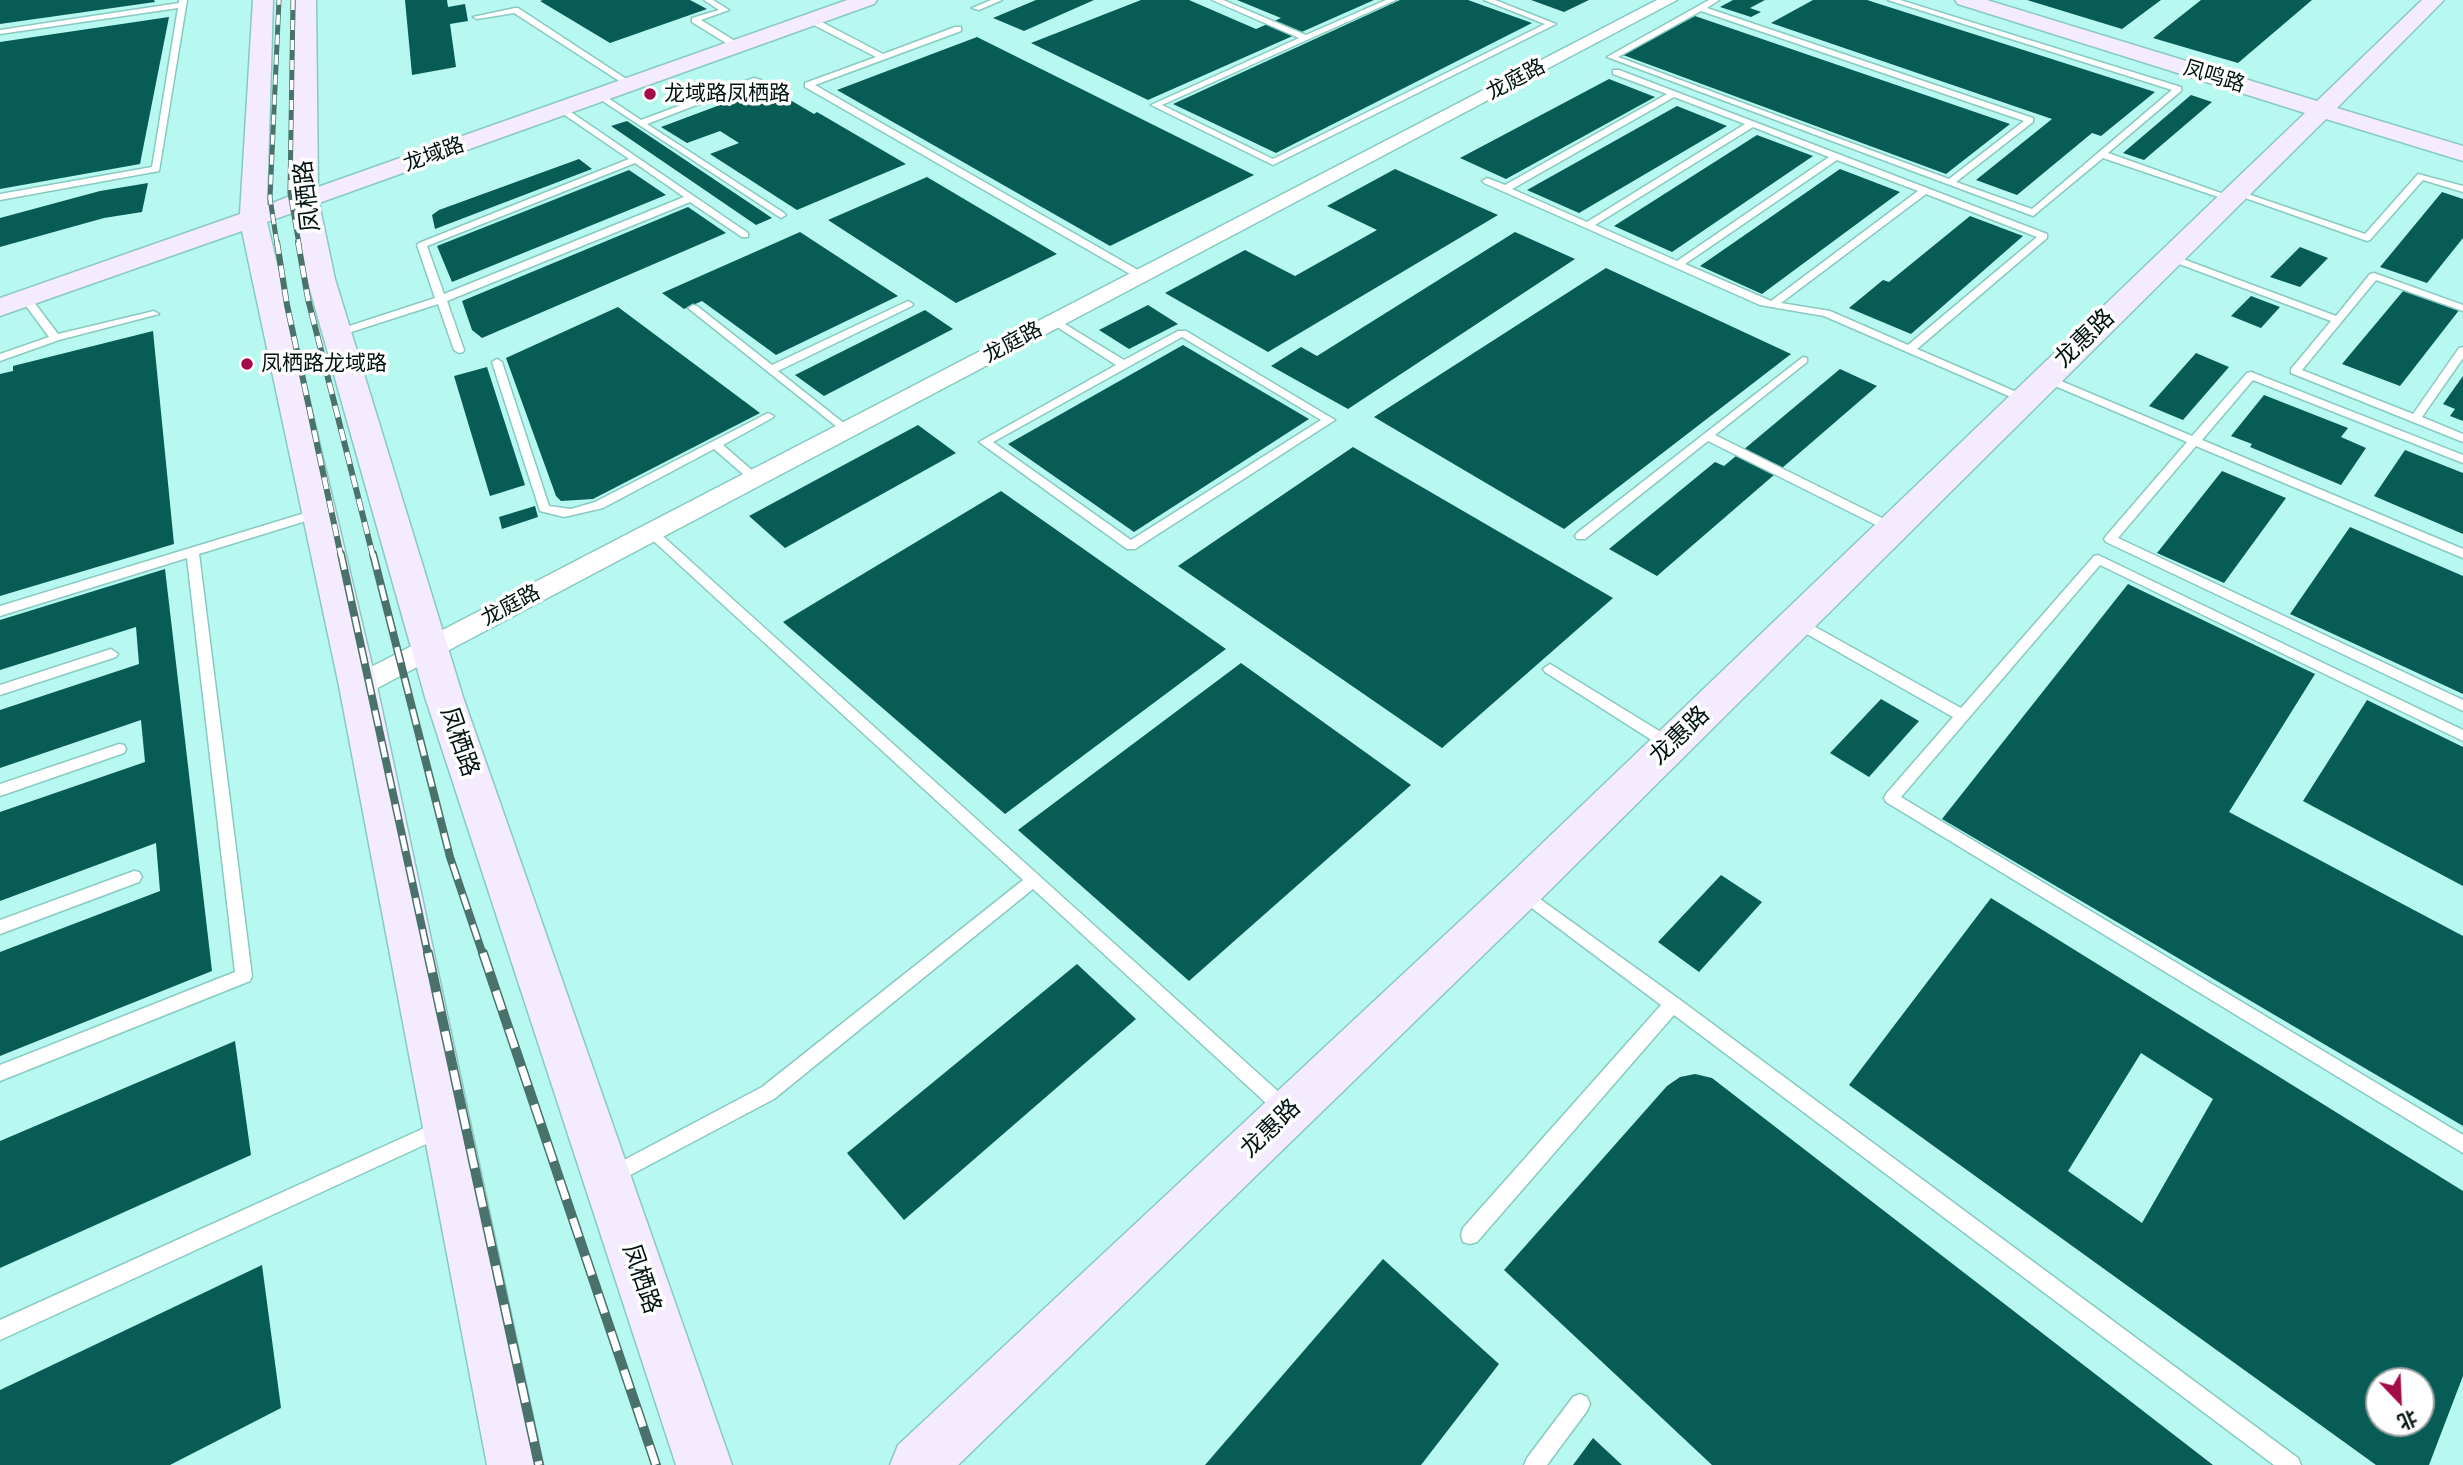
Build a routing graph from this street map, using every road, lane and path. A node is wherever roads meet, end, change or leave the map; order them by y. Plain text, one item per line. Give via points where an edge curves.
1 (263, 0) edge
2 (306, 0) edge
3 (708, 0) edge
4 (867, 0) edge
5 (999, 0) edge
6 (1216, 0) edge
7 (1392, 0) edge
8 (1488, 0) edge
9 (1669, 0) edge
10 (1715, 0) edge
11 (1892, 0) edge
12 (1965, 0) edge
13 (2434, 0) edge
14 (183, 3) edge
15 (976, 8) dead end
16 (1700, 8) junction
17 (477, 17) dead end
18 (811, 20) junction
19 (958, 29) dead end
20 (0, 32) edge
21 (1306, 38) junction
22 (737, 46) junction
23 (883, 57) junction
24 (1616, 72) dead end
25 (757, 80) dead end
26 (630, 84) junction
27 (1674, 94) junction
28 (599, 96) junction
29 (562, 109) junction
30 (2321, 110) junction
31 (641, 123) junction
32 (1752, 124) junction
33 (2463, 153) edge
34 (2101, 154) junction
35 (303, 156) junction
36 (1836, 156) junction
37 (636, 160) junction
38 (254, 166) junction
39 (1487, 181) dead end
40 (1950, 182) junction
41 (1506, 189) junction
42 (2463, 189) edge
43 (1925, 191) junction
44 (2233, 195) junction
45 (0, 197) edge
46 (691, 198) junction
47 (306, 201) junction
48 (781, 215) dead end
49 (253, 219) junction
50 (1588, 225) junction
51 (744, 235) dead end
52 (2169, 257) junction
53 (288, 258) junction
54 (1678, 265) junction
55 (1141, 276) junction
56 (26, 299) junction
57 (442, 299) junction
58 (908, 304) dead end
59 (1773, 304) junction
60 (0, 308) edge
61 (693, 308) dead end
62 (2463, 308) edge
63 (154, 314) dead end
64 (2338, 320) junction
65 (1055, 321) junction
66 (338, 333) junction
67 (55, 338) junction
68 (1910, 349) junction
69 (459, 350) dead end
70 (2463, 350) edge
71 (0, 358) edge
72 (1803, 360) dead end
73 (497, 362) dead end
74 (1124, 365) junction
75 (771, 370) junction
76 (2034, 388) junction
77 (768, 416) dead end
78 (2415, 419) junction
79 (846, 430) junction
80 (1707, 436) junction
81 (2463, 438) edge
82 (2194, 441) junction
83 (715, 444) junction
84 (2463, 459) edge
85 (755, 478) junction
86 (318, 513) junction
87 (1892, 528) junction
88 (651, 533) junction
89 (1581, 536) dead end
90 (192, 552) junction
91 (2463, 554) edge
92 (0, 611) edge
93 (1796, 622) junction
94 (431, 647) junction
95 (111, 654) dead end
96 (1549, 669) dead end
97 (358, 686) junction
98 (0, 690) edge
99 (2463, 706) edge
100 (1963, 716) junction
101 (2463, 736) edge
102 (1670, 745) junction
103 (119, 749) dead end
104 (0, 790) edge
105 (134, 877) dead end
106 (1034, 880) junction
107 (1521, 891) junction
108 (0, 927) edge
109 (1673, 1004) junction
110 (0, 1073) edge
111 (1289, 1112) junction
112 (446, 1126) junction
113 (2463, 1144) edge
114 (607, 1179) junction
115 (1470, 1235) dead end
116 (0, 1330) edge
117 (1580, 1404) dead end
118 (515, 1465) edge
119 (704, 1465) edge
120 (918, 1465) edge
121 (1534, 1465) edge
122 (2291, 1465) edge

1 - 38 street, 凤栖路
2 - 35 street, 凤栖路
3 - 22 lane via 725,10 695,20
4 - 18 street, 龙域路
5 - 15 lane
6 - 21 lane
7 - 21 lane
8 - 21 lane via 1552,24 1273,162 1155,105
9 - 55 street, 龙庭路
10 - 16 lane
11 - 34 lane via 2178,89
12 - 30 street, 凤鸣路
13 - 30 street, 龙惠路
14 - 20 lane
14 - 45 lane via 156,169
16 - 40 lane via 2030,120
16 - 40 lane via 1611,57
17 - 26 lane via 516,10
18 - 22 street, 龙域路
18 - 23 lane
19 - 23 lane
22 - 26 street, 龙域路
23 - 55 lane via 808,85
24 - 27 lane
25 - 31 lane
26 - 28 street, 龙域路
27 - 32 lane
27 - 41 lane
28 - 29 street, 龙域路
28 - 31 lane
29 - 37 lane
29 - 47 street, 龙域路
30 - 33 street, 凤鸣路
30 - 44 street, 龙惠路
31 - 48 lane
32 - 36 lane
32 - 50 lane
34 - 40 lane via 2033,213
34 - 44 lane
35 - 38 street via 279,165
35 - 47 street, 凤栖路
36 - 43 lane
36 - 54 lane
37 - 46 lane
37 - 57 lane via 422,245
38 - 49 street, 凤栖路
39 - 41 lane
41 - 50 lane
42 - 44 lane via 2421,176 2367,238
43 - 59 lane
43 - 68 lane via 2044,236
44 - 52 street, 龙惠路
46 - 51 lane
46 - 57 lane
47 - 49 street, 龙域路
47 - 53 street, 凤栖路
49 - 53 street, 凤栖路
49 - 56 street, 龙域路
50 - 54 lane
52 - 64 lane
52 - 76 street, 龙惠路
53 - 66 street, 凤栖路
53 - 86 street, 凤栖路
54 - 59 lane
55 - 65 street, 龙庭路
56 - 60 street, 龙域路
56 - 67 lane
57 - 66 lane
57 - 69 lane
58 - 75 lane
59 - 68 lane via 1826,313
61 - 75 lane
62 - 64 lane via 2374,276
63 - 67 lane
64 - 78 lane via 2295,371
65 - 74 lane
65 - 79 street, 龙庭路
66 - 94 street, 凤栖路
67 - 71 lane
68 - 76 lane
70 - 78 lane
72 - 80 lane
73 - 83 lane via 544,508 557,514 598,505
74 - 74 lane via 985,442 1131,546 1329,419 1182,333
75 - 79 lane
76 - 82 lane
76 - 87 street, 龙惠路
77 - 83 lane
78 - 81 lane
79 - 85 street, 龙庭路
80 - 87 lane
80 - 89 lane
82 - 84 lane via 2251,375
82 - 91 lane
82 - 99 lane via 2110,539
83 - 85 lane
85 - 88 street, 龙庭路
86 - 90 lane
86 - 97 street, 凤栖路
87 - 93 street, 龙惠路
88 - 94 street, 龙庭路
88 - 106 lane
90 - 92 lane
90 - 110 lane via 244,976
93 - 100 lane
93 - 102 street, 龙惠路
94 - 97 street, 龙庭路
94 - 114 street, 凤栖路
95 - 98 lane
96 - 102 lane
97 - 112 street, 凤栖路
100 - 101 lane via 2098,559
100 - 113 lane via 1891,798
102 - 107 street, 龙惠路
103 - 104 lane
105 - 108 lane
106 - 111 lane
106 - 114 lane via 768,1093
107 - 109 lane
107 - 111 street, 龙惠路
109 - 115 lane
109 - 122 lane
111 - 120 street, 龙惠路
112 - 116 lane
112 - 118 street, 凤栖路
114 - 119 street, 凤栖路
117 - 121 lane

